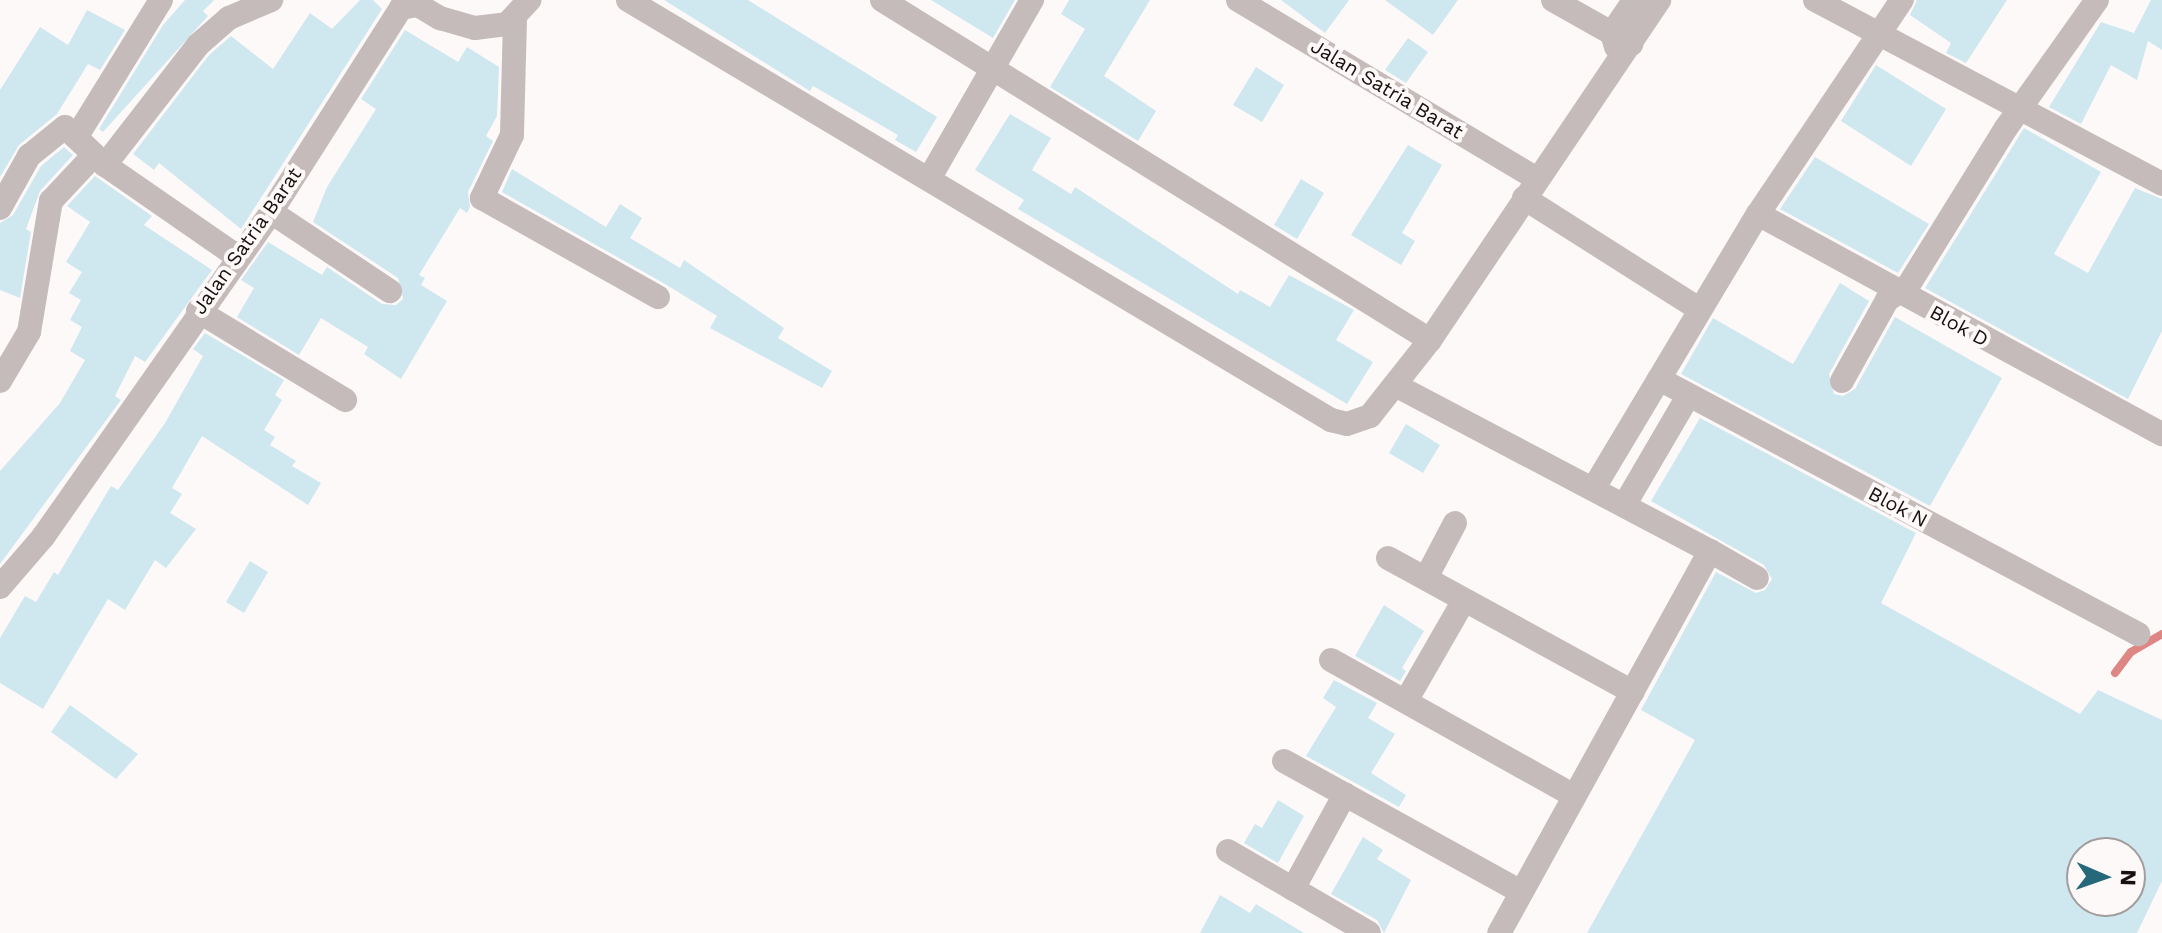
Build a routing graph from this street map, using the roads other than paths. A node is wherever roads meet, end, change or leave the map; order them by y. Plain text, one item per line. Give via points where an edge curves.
1 (161, 0) edge
2 (271, 0) edge
3 (628, 0) edge
4 (882, 0) edge
5 (1032, 0) edge
6 (1238, 0) edge
7 (1553, 0) edge
8 (1634, 0) edge
9 (1659, 0) edge
10 (1815, 0) edge
11 (1902, 0) edge
12 (2097, 0) edge
13 (522, 9) edge
14 (1878, 35) junction
15 (1621, 45) junction
16 (991, 66) junction
17 (2021, 111) junction
18 (77, 136) junction
19 (100, 160) junction
20 (929, 179) junction
21 (2162, 184) edge
22 (1530, 188) junction
23 (0, 208) edge
24 (271, 212) junction
25 (1758, 214) junction
26 (238, 257) junction
27 (390, 291) dead end
28 (1898, 292) junction
29 (658, 297) dead end
30 (1699, 309) junction
31 (198, 311) junction
32 (1430, 340) junction
33 (1659, 379) junction
34 (0, 381) edge
35 (1842, 381) dead end
36 (1395, 385) junction
37 (1688, 396) junction
38 (345, 400) dead end
39 (2162, 434) edge
40 (1595, 486) junction
41 (1625, 504) junction
42 (1455, 523) dead end
43 (1710, 551) junction
44 (1388, 558) dead end
45 (1426, 578) junction
46 (1757, 578) dead end
47 (0, 587) edge
48 (1464, 600) junction
49 (2138, 634) dead end
50 (1331, 660) dead end
51 (1633, 692) junction
52 (1406, 701) junction
53 (1284, 761) dead end
54 (1345, 794) junction
55 (1574, 796) junction
56 (1228, 851) dead end
57 (1293, 889) junction
58 (1521, 892) junction
59 (1369, 933) edge
60 (1499, 933) edge

1 - 18 street
2 - 19 street via 229,18 198,45
3 - 20 street
4 - 16 street
5 - 16 street
6 - 22 street, Jalan Satria Barat
7 - 15 street
8 - 15 street
9 - 15 street
10 - 14 street
11 - 14 street
12 - 17 street
13 - 24 street, Jalan Satria Barat via 475,28 418,5 404,6
13 - 29 street via 512,135 482,198
14 - 17 street
14 - 25 street
15 - 22 street
16 - 20 street
16 - 32 street
17 - 21 street
17 - 28 street via 1908,286
18 - 19 street
18 - 23 street via 59,127 29,156
19 - 26 street
19 - 34 street via 51,201 31,323
20 - 36 street via 1331,420 1362,421
22 - 30 street, Jalan Satria Barat
22 - 32 street
24 - 26 street, Jalan Satria Barat
24 - 27 street
25 - 28 street, Blok D
25 - 30 street
26 - 31 street, Jalan Satria Barat
28 - 35 street via 1887,300
28 - 39 street, Blok D
30 - 33 street
31 - 38 street
31 - 47 street, Jalan Satria Barat via 43,537
32 - 36 street
33 - 37 street, Blok N
33 - 40 street
36 - 40 street
37 - 41 street
37 - 49 street, Blok N
40 - 41 street
41 - 43 street
42 - 45 street
43 - 46 street
43 - 51 street
44 - 45 street
45 - 48 street
48 - 51 street
48 - 52 street
50 - 52 street
51 - 55 street
52 - 55 street
53 - 54 street
54 - 57 street
54 - 58 street
55 - 58 street
56 - 57 street
57 - 59 street
58 - 60 street

